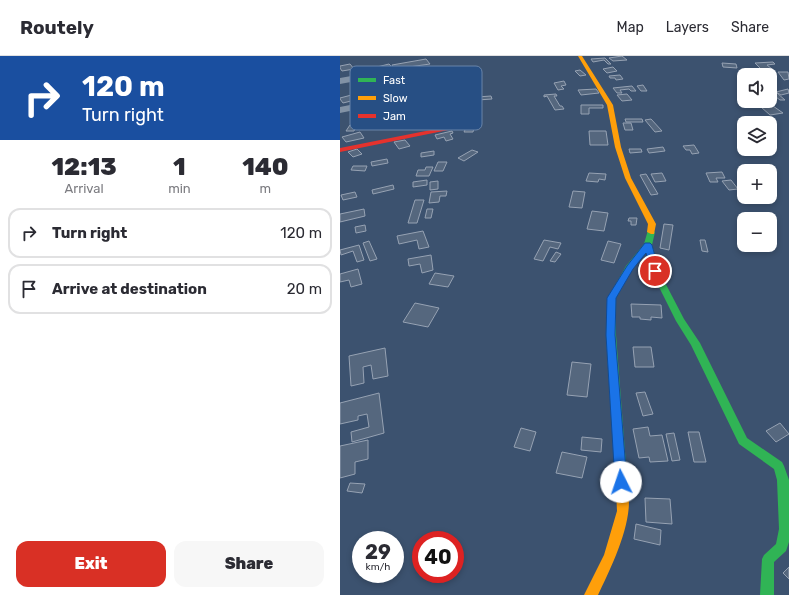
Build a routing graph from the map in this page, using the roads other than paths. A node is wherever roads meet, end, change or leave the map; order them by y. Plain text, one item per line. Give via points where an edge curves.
1 (580, 56) edge
2 (350, 79) edge
3 (340, 81) edge
4 (350, 111) edge
5 (340, 114) edge
6 (437, 130) edge
7 (340, 150) edge
8 (648, 245) junction
9 (591, 595) edge
10 (767, 595) edge

1 - 8 street via 610,105 618,147 628,178 652,224
2 - 3 street
4 - 5 street
6 - 7 street
8 - 9 street via 629,268 612,298 611,335 623,511 610,557
8 - 10 street via 655,271 680,321 696,343 743,441 778,466 783,480 784,535 782,547 768,559

